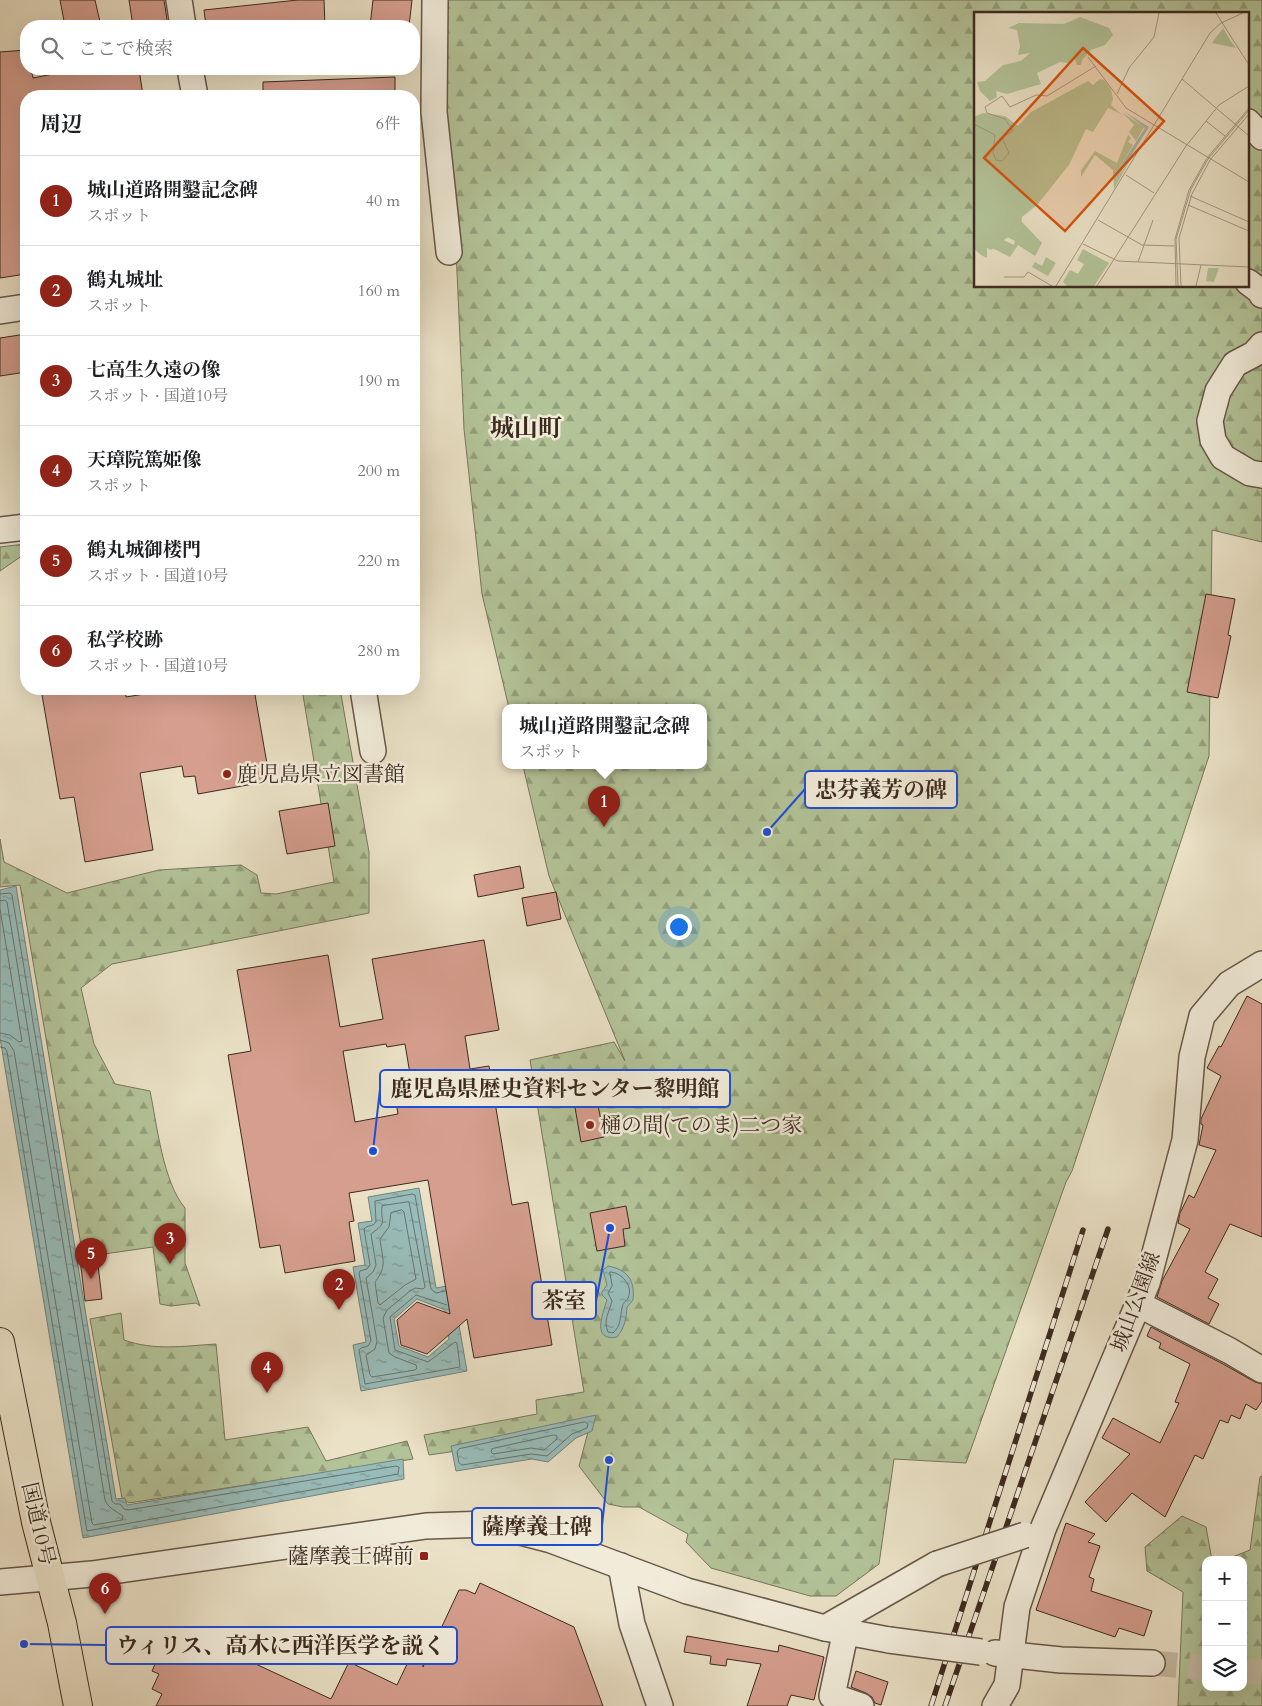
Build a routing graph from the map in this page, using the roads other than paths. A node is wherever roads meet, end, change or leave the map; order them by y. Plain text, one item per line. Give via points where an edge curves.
1 (179, 0) edge
2 (435, 0) edge
3 (182, 20) edge
4 (191, 75) edge
5 (194, 90) edge
6 (1250, 124) edge
7 (1262, 138) edge
8 (450, 252) dead end
9 (1250, 284) edge
10 (1262, 295) edge
11 (20, 308) edge
12 (0, 311) edge
13 (1262, 345) edge
14 (1262, 475) edge
15 (20, 528) edge
16 (0, 530) edge
17 (364, 695) edge
18 (373, 751) dead end
19 (1262, 964) edge
20 (1138, 1304) junction
21 (0, 1342) edge
22 (1262, 1370) edge
23 (1034, 1532) junction
24 (621, 1566) junction
25 (51, 1578) junction
26 (0, 1582) edge
27 (836, 1629) junction
28 (1011, 1655) junction
29 (1152, 1663) tunnel mouth
30 (78, 1706) edge
31 (660, 1706) edge
32 (861, 1706) edge
33 (995, 1706) edge

1 - 3 street
2 - 8 street via 434,112
4 - 5 street
6 - 7 street
9 - 10 street
11 - 12 street
13 - 14 street via 1254,354 1235,364 1218,391 1210,421 1213,440 1222,457 1250,473
15 - 16 street
17 - 18 street
19 - 20 street, 城山公園線 via 1229,984 1202,1016 1192,1057 1185,1140 1147,1283
20 - 22 street
20 - 23 street, 城山公園線
21 - 25 highway, 国道10号 via 36,1522
23 - 27 street, bridge via 937,1564
23 - 28 street, 城山公園線 via 1017,1607
24 - 25 street via 551,1540 488,1524 426,1526
24 - 27 street via 687,1591
24 - 31 street via 632,1624
25 - 26 street
25 - 30 highway, 国道10号
27 - 28 street, bridge via 889,1640
27 - 32 street via 832,1696
28 - 29 street
28 - 33 street, 城山公園線 via 1007,1685

